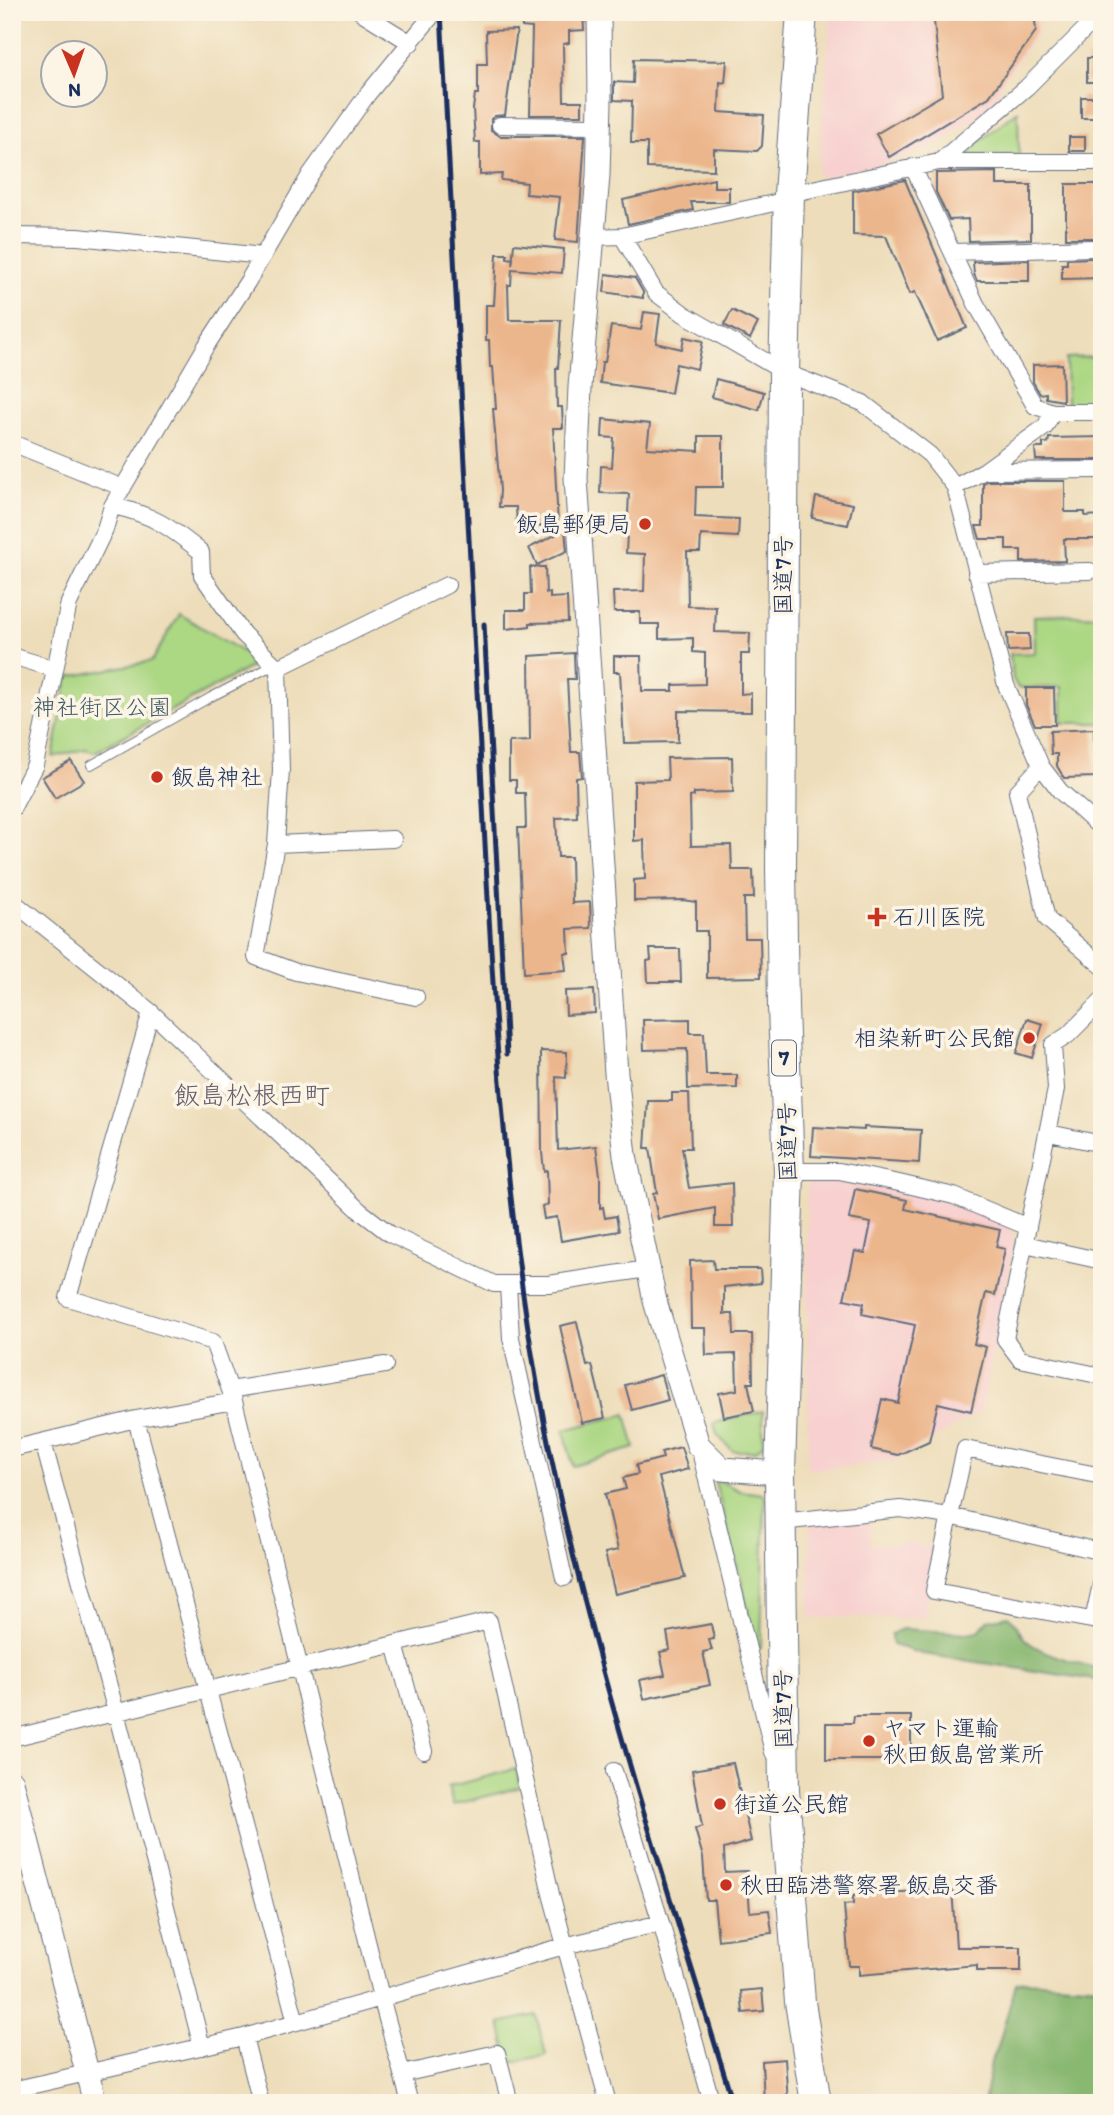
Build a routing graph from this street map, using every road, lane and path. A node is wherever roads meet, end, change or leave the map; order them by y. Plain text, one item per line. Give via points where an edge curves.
1 (361, 12) edge
2 (435, 12) edge
3 (599, 12) edge
4 (802, 12) edge
5 (1102, 12) edge
6 (411, 43) junction
7 (500, 125) dead end
8 (599, 126) junction
9 (939, 162) junction
10 (1102, 162) edge
11 (913, 167) junction
12 (789, 197) junction
13 (12, 236) edge
14 (622, 236) junction
15 (593, 237) junction
16 (1093, 248) dead end
17 (952, 252) junction
18 (263, 256) junction
19 (784, 372) junction
20 (1053, 412) junction
21 (1102, 412) edge
22 (12, 443) edge
23 (1101, 470) edge
24 (984, 471) junction
25 (955, 487) junction
26 (123, 488) junction
27 (112, 506) junction
28 (1090, 571) dead end
29 (976, 573) junction
30 (447, 585) dead end
31 (12, 656) edge
32 (278, 668) junction
33 (55, 669) junction
34 (90, 765) dead end
35 (1041, 766) junction
36 (12, 809) edge
37 (1102, 829) edge
38 (393, 839) dead end
39 (276, 844) junction
40 (12, 901) edge
41 (1102, 966) edge
42 (416, 998) dead end
43 (1102, 1000) edge
44 (151, 1012) junction
45 (1049, 1133) junction
46 (1102, 1144) edge
47 (789, 1171) junction
48 (1027, 1236) junction
49 (1102, 1261) edge
50 (647, 1269) junction
51 (508, 1285) junction
52 (385, 1365) dead end
53 (1102, 1377) edge
54 (232, 1395) junction
55 (136, 1419) junction
56 (43, 1441) junction
57 (698, 1445) junction
58 (12, 1449) edge
59 (780, 1473) junction
60 (1102, 1476) edge
61 (950, 1516) junction
62 (781, 1522) junction
63 (1102, 1552) edge
64 (564, 1578) dead end
65 (1102, 1580) edge
66 (1097, 1621) edge
67 (395, 1644) junction
68 (300, 1666) junction
69 (208, 1689) junction
70 (116, 1712) junction
71 (12, 1738) edge
72 (424, 1751) dead end
73 (614, 1771) dead end
74 (12, 1782) edge
75 (784, 1791) junction
76 (660, 1923) junction
77 (564, 1946) junction
78 (381, 1997) junction
79 (296, 2022) junction
80 (244, 2037) junction
81 (202, 2047) junction
82 (88, 2074) junction
83 (402, 2074) junction
84 (12, 2090) edge
85 (95, 2103) edge
86 (261, 2103) edge
87 (410, 2103) edge
88 (510, 2103) edge
89 (608, 2103) edge
90 (712, 2103) edge
91 (816, 2103) edge

1 - 6 street
2 - 6 street
3 - 8 street
4 - 12 highway, 国道7号 / 7
5 - 9 street via 1027,87
6 - 18 street via 310,175
7 - 8 street
8 - 15 street
9 - 10 street
9 - 11 street
11 - 12 street
11 - 17 street
12 - 14 street
12 - 19 highway, 国道7号 / 7
13 - 18 street via 78,237
14 - 15 street
14 - 19 street via 656,293
15 - 50 street via 576,478 616,1073 625,1156
16 - 17 street
17 - 20 street via 976,304 1035,406
18 - 26 street
19 - 25 street via 863,402 930,455
19 - 47 highway, 国道7号 / 7 via 781,867
20 - 21 street
20 - 24 street via 1045,427
22 - 26 street
23 - 24 street
24 - 25 street
25 - 29 street
26 - 27 street
27 - 32 street via 165,523 201,552 202,575 243,634
27 - 33 street via 69,603
28 - 29 street
29 - 35 street via 1006,685
30 - 32 street
31 - 33 street
32 - 34 lane via 266,669 211,697
32 - 39 street via 281,770
33 - 36 street via 35,765
35 - 37 street via 1059,790
35 - 41 street via 1017,792 1047,919
38 - 39 street
39 - 42 street via 256,957 296,972
40 - 44 street
43 - 45 street via 1053,1045 1056,1089
44 - 51 street via 360,1211 390,1234 494,1284
44 - 54 street via 68,1298 213,1342
45 - 46 street
45 - 48 street
47 - 48 street via 839,1171 954,1196
47 - 59 highway, 国道7号 / 7
48 - 49 street
48 - 53 street via 1005,1339 1020,1359
50 - 51 street via 549,1284
50 - 57 street
51 - 64 street via 511,1338
52 - 54 street
54 - 55 street
54 - 68 street
55 - 56 street
55 - 69 street
56 - 58 street
56 - 70 street
57 - 59 street via 722,1469
57 - 75 street
59 - 62 highway, 国道7号 / 7
60 - 61 street via 965,1449
61 - 62 street via 900,1508
61 - 63 street
61 - 66 street via 934,1591
62 - 75 highway, 国道7号 / 7
65 - 66 street
67 - 68 street
67 - 72 street
67 - 77 street via 489,1621
68 - 69 street
68 - 78 street
69 - 70 street
69 - 79 street
70 - 71 street
70 - 81 street
73 - 76 street
74 - 82 street
75 - 91 highway, 国道7号 / 7 via 800,2001
76 - 77 street
76 - 90 street
77 - 78 street
77 - 89 street
78 - 79 street
78 - 83 street
79 - 80 street
80 - 81 street
80 - 86 street
81 - 82 street
82 - 84 street
82 - 85 street
83 - 87 street
83 - 88 street via 497,2053

